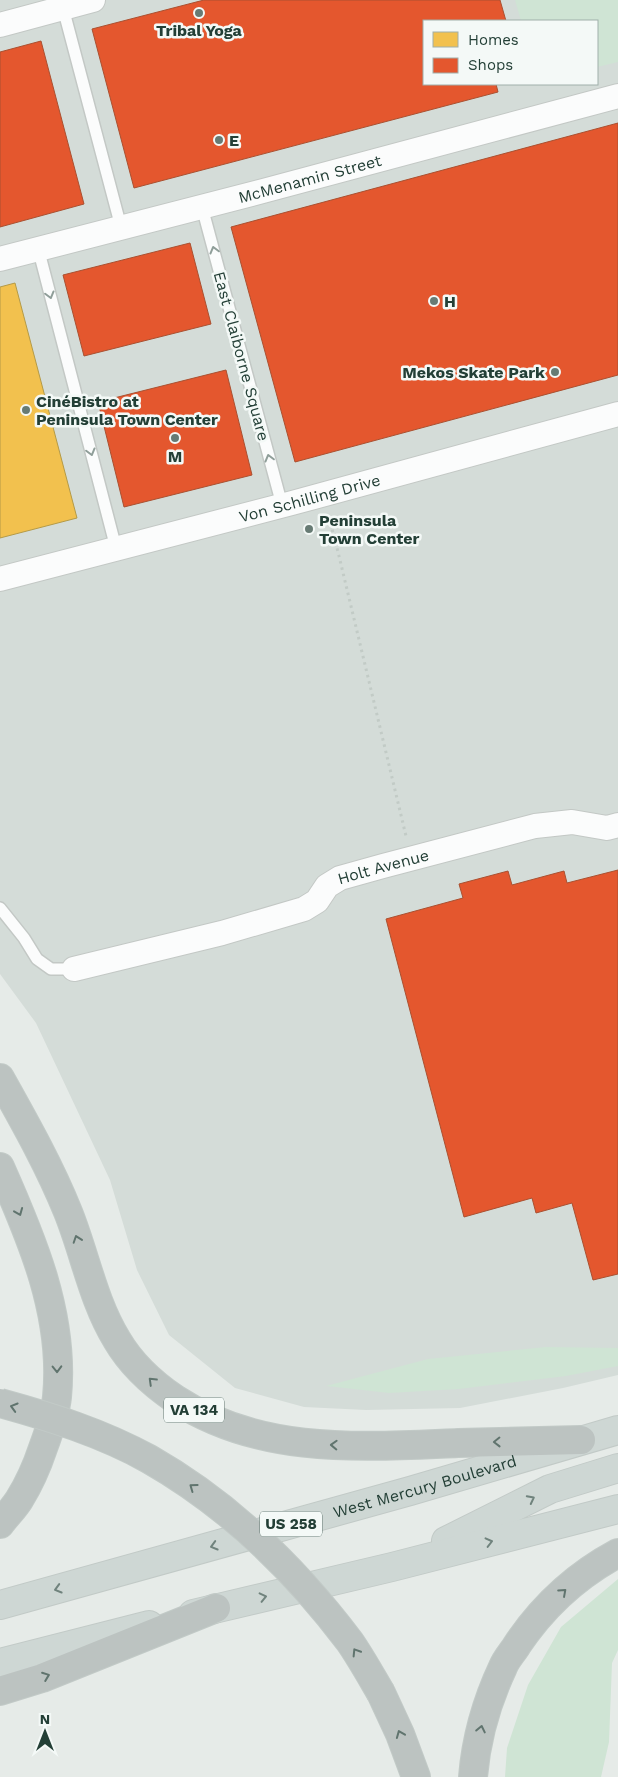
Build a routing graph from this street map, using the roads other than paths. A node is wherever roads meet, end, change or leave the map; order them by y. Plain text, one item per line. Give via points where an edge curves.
1 (93, 0) edge
2 (64, 8) junction
3 (0, 25) edge
4 (618, 96) edge
5 (202, 207) junction
6 (122, 227) junction
7 (38, 248) junction
8 (0, 259) edge
9 (618, 414) edge
10 (282, 505) junction
11 (116, 548) junction
12 (0, 578) edge
13 (618, 825) edge
14 (0, 908) edge
15 (74, 969) joint
16 (0, 1078) edge
17 (0, 1167) edge
18 (0, 1403) edge
19 (618, 1430) edge
20 (581, 1440) junction
21 (618, 1468) edge
22 (618, 1509) edge
23 (0, 1524) edge
24 (618, 1553) edge
25 (392, 1567) junction
26 (0, 1605) edge
27 (216, 1608) junction
28 (0, 1663) edge
29 (0, 1691) edge
30 (416, 1777) edge
31 (473, 1777) edge

1 - 2 street
2 - 3 street
2 - 6 lane
4 - 5 street, McMenamin Street
5 - 6 street, McMenamin Street
10 -> 5 lane, East Claiborne Square
6 - 7 street, McMenamin Street
7 - 8 street, McMenamin Street
7 -> 11 lane
9 - 10 street, Von Schilling Drive
10 - 11 street, Von Schilling Drive
11 - 12 street, Von Schilling Drive
13 - 15 street, Holt Avenue via 607,828 572,822 535,826 340,878 304,909 222,933
14 - 15 lane via 36,959 51,969
20 -> 16 highway, VA 134 via 374,1446 318,1444 248,1433 190,1408 159,1388 118,1341 103,1314 68,1211 34,1139
17 -> 23 highway via 20,1213 52,1308 58,1374 51,1426 38,1464 19,1500
30 -> 18 highway, bridge via 382,1693 351,1643 316,1598 263,1543 222,1509 147,1458 58,1419
19 - 20 main road, West Mercury Boulevard / US 258
20 -> 26 main road, West Mercury Boulevard / US 258
25 -> 21 main road via 550,1489
25 -> 22 main road
31 -> 24 highway via 485,1713 503,1666 549,1605 574,1582
27 -> 25 main road
27 - 28 main road
29 -> 27 highway via 42,1678

